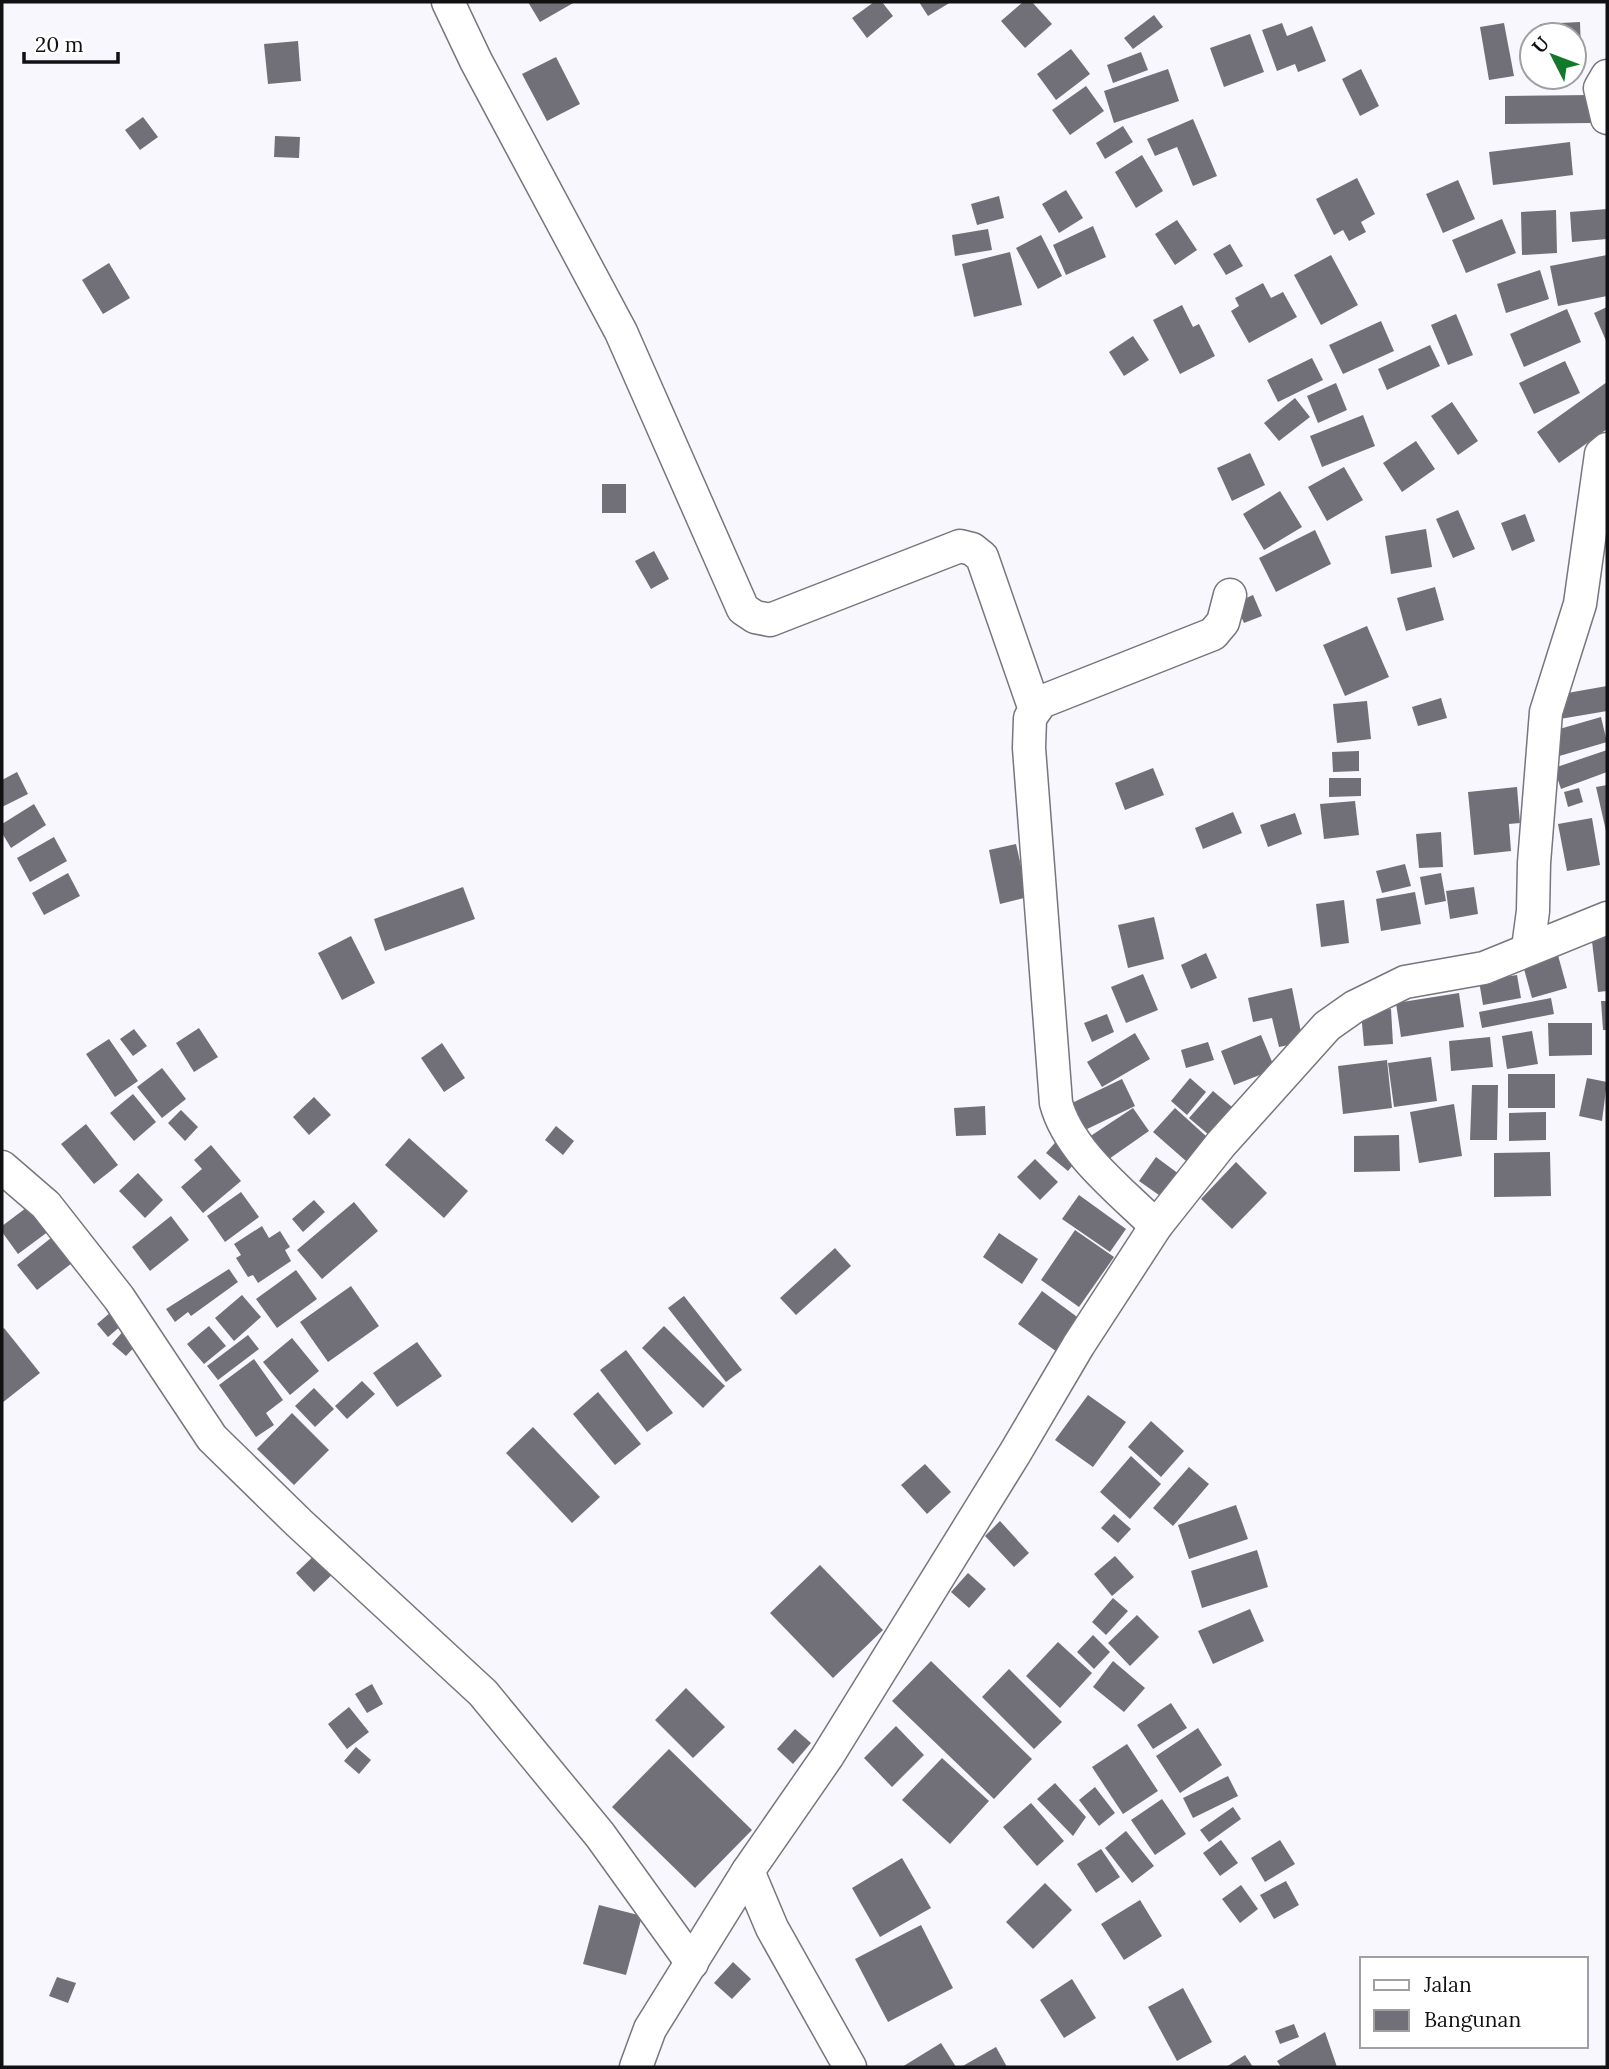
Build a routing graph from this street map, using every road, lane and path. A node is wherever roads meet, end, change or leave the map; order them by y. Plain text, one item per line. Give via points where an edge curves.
1 (448, 2) edge
2 (1607, 76) edge
3 (1607, 118) edge
4 (1607, 449) edge
5 (1230, 595) dead end
6 (1034, 707) junction
7 (1607, 918) edge
8 (1528, 948) junction
9 (2, 1167) edge
10 (1156, 1226) junction
11 (748, 1871) junction
12 (692, 1963) junction
13 (636, 2067) edge
14 (850, 2067) edge

1 - 6 street via 621,332 743,609 770,620 960,546 971,548 982,557
2 - 3 street via 1600,88
4 - 8 street via 1601,454 1580,604 1546,712
5 - 6 street via 1223,622 1213,634
6 - 10 street via 1029,748 1056,1104 1061,1123 1099,1170
7 - 8 street
8 - 10 street via 1484,968 1405,982 1327,1026 1271,1085
9 - 12 street via 46,1205 119,1298 212,1438 483,1693 600,1835
10 - 11 street via 1077,1346 827,1757
11 - 12 street
11 - 14 street via 772,1928
12 - 13 street via 650,2029

